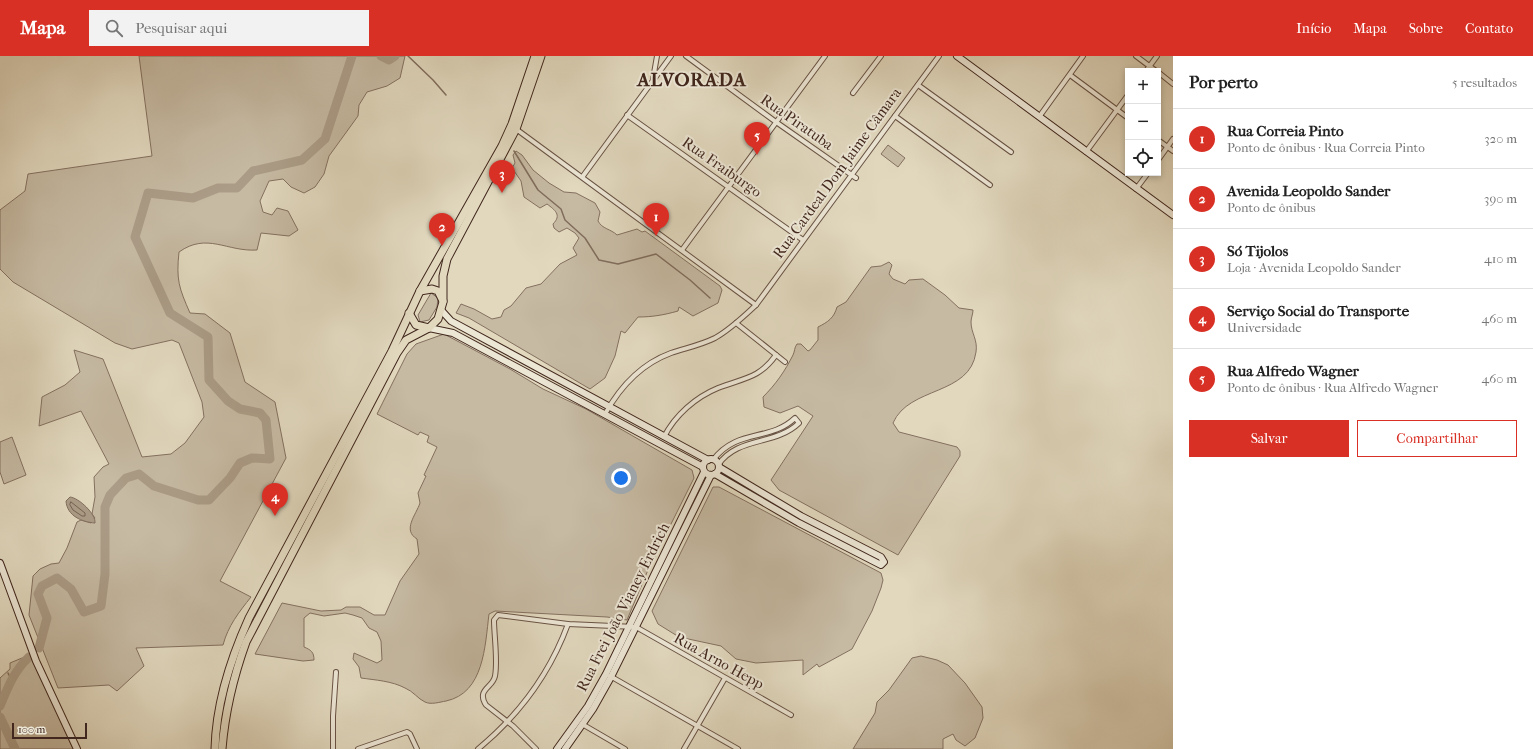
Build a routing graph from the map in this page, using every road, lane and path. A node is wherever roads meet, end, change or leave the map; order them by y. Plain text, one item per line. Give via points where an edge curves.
1 (535, 56) edge
2 (541, 56) edge
3 (657, 56) edge
4 (671, 56) edge
5 (686, 56) edge
6 (825, 56) edge
7 (881, 56) edge
8 (939, 56) edge
9 (957, 56) edge
10 (1083, 56) edge
11 (1136, 56) edge
12 (1157, 56) edge
13 (1150, 66) junction
14 (1152, 68) edge
15 (1070, 75) junction
16 (1161, 75) edge
17 (653, 80) junction
18 (918, 84) junction
19 (1173, 84) edge
20 (853, 93) dead end
21 (1125, 99) edge
22 (1117, 110) junction
23 (627, 115) junction
24 (895, 116) junction
25 (1125, 116) edge
26 (1039, 117) junction
27 (776, 122) junction
28 (516, 129) junction
29 (1173, 139) edge
30 (1161, 142) edge
31 (1167, 147) junction
32 (1173, 151) edge
33 (1011, 152) dead end
34 (1086, 152) junction
35 (1161, 156) edge
36 (851, 174) junction
37 (583, 176) junction
38 (1146, 176) edge
39 (856, 178) dead end
40 (990, 185) dead end
41 (730, 186) junction
42 (1136, 189) junction
43 (1173, 215) edge
44 (803, 240) junction
45 (682, 250) junction
46 (420, 291) junction
47 (443, 302) junction
48 (756, 305) junction
49 (441, 310) junction
50 (409, 313) junction
51 (736, 323) junction
52 (429, 328) junction
53 (776, 355) junction
54 (785, 362) dead end
55 (609, 407) junction
56 (605, 414) junction
57 (664, 437) junction
58 (711, 460) junction
59 (719, 466) junction
60 (703, 470) junction
61 (713, 475) junction
62 (0, 563) edge
63 (568, 624) junction
64 (632, 627) junction
65 (336, 672) dead end
66 (609, 676) junction
67 (725, 678) junction
68 (791, 715) dead end
69 (507, 721) junction
70 (582, 724) junction
71 (697, 726) junction
72 (77, 749) edge
73 (215, 749) edge
74 (222, 749) edge
75 (333, 749) edge
76 (358, 749) edge
77 (418, 749) edge
78 (478, 749) edge
79 (536, 749) edge
80 (557, 749) edge
81 (565, 749) edge
82 (626, 749) edge
83 (684, 749) edge
84 (738, 749) edge

1 - 46 highway via 502,146
2 - 28 highway
3 - 17 street
4 - 17 street
5 - 27 street, Rua Piratuba
6 - 27 street
7 - 20 street
8 - 18 street, Rua Cardeal Dom Jaime Câmara
9 - 26 street
10 - 15 street
11 - 13 street
12 - 13 street
13 - 14 street
15 - 22 street
15 - 26 street
16 - 19 street
17 - 23 street
18 - 24 street, Rua Cardeal Dom Jaime Câmara
18 - 33 street
21 - 22 street
22 - 25 street
22 - 34 street
23 - 37 street
23 - 41 street, Rua Fraiburgo
24 - 36 street, Rua Cardeal Dom Jaime Câmara
24 - 40 street
26 - 34 street
27 - 36 street, Rua Piratuba
27 - 41 street
28 - 37 street
28 - 47 highway via 447,259 443,276
29 - 31 street
30 - 31 street
31 - 32 street
31 - 35 street
34 - 42 street
36 - 39 street, Rua Piratuba
36 - 44 street, Rua Cardeal Dom Jaime Câmara
37 - 45 street
38 - 42 street
41 - 44 street, Rua Fraiburgo
41 - 45 street
42 - 43 street
44 - 48 street, Rua Cardeal Dom Jaime Câmara
45 - 48 street
46 - 47 highway via 435,290
46 - 50 highway
47 - 49 highway
48 - 51 street, Rua Cardeal Dom Jaime Câmara
49 - 52 highway via 438,319
49 - 55 street via 450,321
50 - 52 highway via 413,323
50 - 73 highway via 240,638 220,704
51 - 53 street
51 - 55 street, Rua Cardeal Dom Jaime Câmara via 709,341 648,364 630,379
52 - 56 street via 453,333
52 - 74 highway via 406,340 397,353 246,642 231,686
53 - 54 street
53 - 57 street via 754,376 716,389 696,401 678,416
55 - 56 street, Rua Cardeal Dom Jaime Câmara
55 - 57 street
56 - 60 street
57 - 58 street
58 - 59 street
58 - 59 street via 730,443 780,428 794,418 799,424 783,434 734,450 725,456
58 - 60 street, Rua Frei João Vianey Erdrich via 704,463
59 - 61 street, Rua Frei João Vianey Erdrich
59 - 61 street via 801,516 882,557 884,562 881,566
60 - 61 street
60 - 64 street, Rua Frei João Vianey Erdrich
61 - 64 street, Rua Frei João Vianey Erdrich
62 - 72 street via 36,661
63 - 64 street
63 - 69 street via 542,676 526,700
63 - 69 street via 498,615 495,617 495,677 482,696 486,705
64 - 66 street, Rua Frei João Vianey Erdrich
64 - 67 street, Rua Arno Hepp
65 - 75 street
66 - 70 street, Rua Frei João Vianey Erdrich
66 - 71 street
66 - 80 street, Rua Frei João Vianey Erdrich
67 - 68 street, Rua Arno Hepp
67 - 71 street
69 - 78 street
69 - 79 street
70 - 81 street, Rua Frei João Vianey Erdrich
70 - 82 street
71 - 83 street
71 - 84 street
76 - 77 street via 407,732

